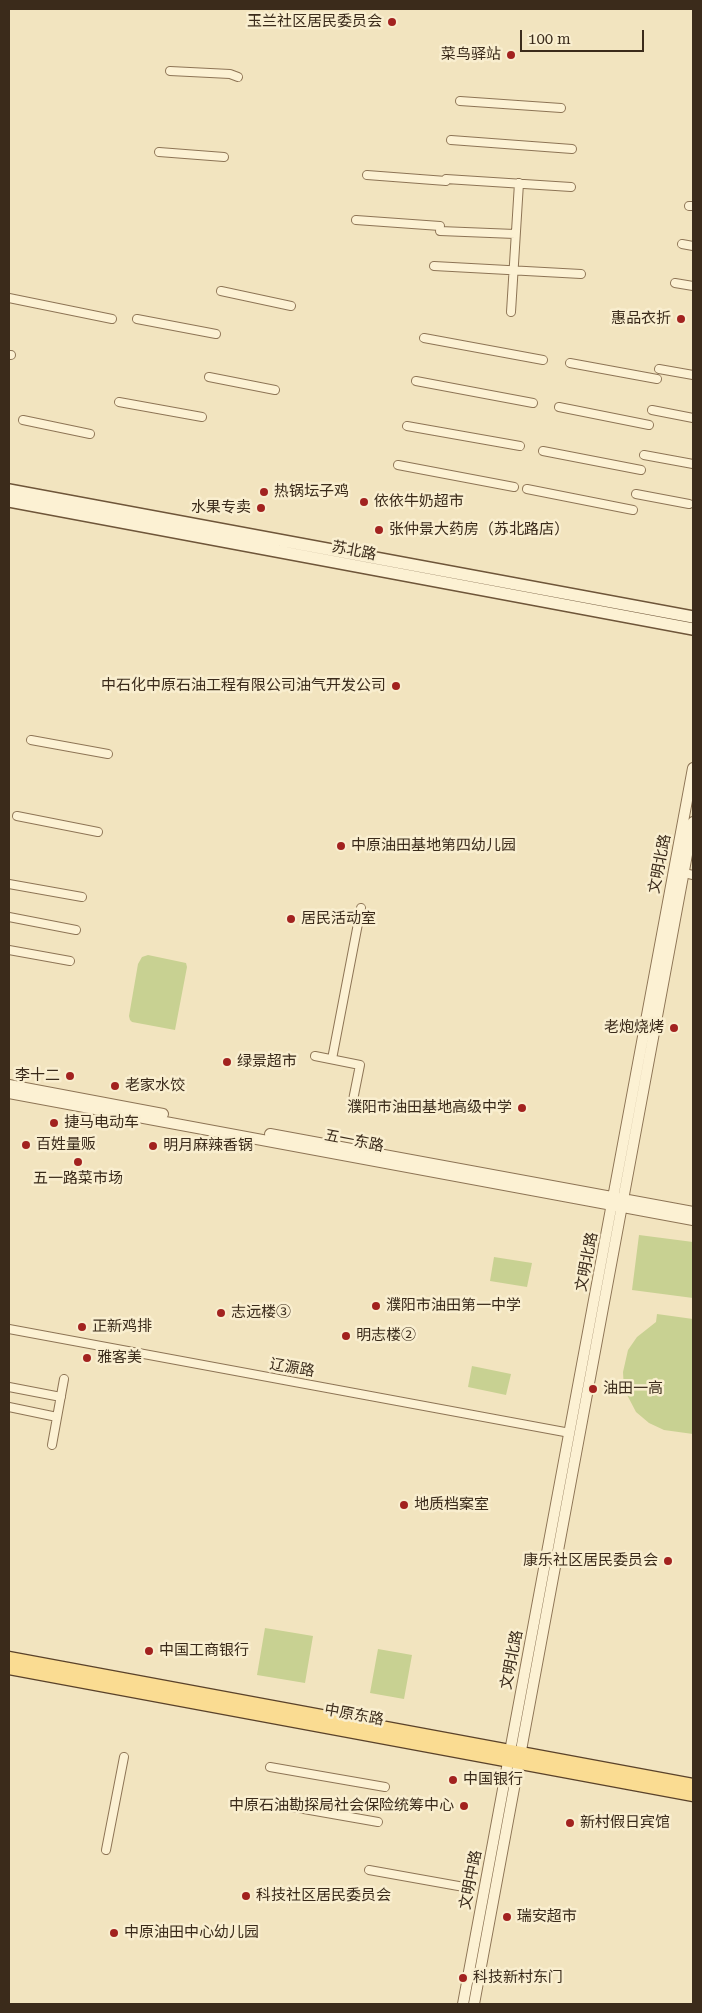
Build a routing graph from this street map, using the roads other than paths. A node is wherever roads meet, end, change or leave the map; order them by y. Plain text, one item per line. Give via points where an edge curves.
1 (170, 71) dead end
2 (238, 77) dead end
3 (460, 101) dead end
4 (561, 108) dead end
5 (452, 140) dead end
6 (572, 149) dead end
7 (159, 152) dead end
8 (224, 157) dead end
9 (367, 175) dead end
10 (519, 183) junction
11 (571, 187) dead end
12 (356, 220) dead end
13 (516, 234) junction
14 (682, 244) dead end
15 (693, 246) edge
16 (434, 266) dead end
17 (514, 270) junction
18 (581, 274) dead end
19 (675, 283) dead end
20 (693, 286) edge
21 (221, 291) dead end
22 (9, 298) edge
23 (291, 306) dead end
24 (511, 312) dead end
25 (112, 319) dead end
26 (137, 319) dead end
27 (216, 334) dead end
28 (424, 338) dead end
29 (543, 360) dead end
30 (570, 363) dead end
31 (659, 369) dead end
32 (693, 376) edge
33 (209, 377) dead end
34 (657, 379) dead end
35 (416, 381) dead end
36 (275, 390) dead end
37 (119, 402) dead end
38 (534, 403) dead end
39 (559, 407) dead end
40 (652, 410) dead end
41 (202, 417) dead end
42 (693, 418) edge
43 (23, 420) dead end
44 (649, 425) dead end
45 (407, 426) dead end
46 (90, 434) dead end
47 (520, 446) dead end
48 (543, 451) dead end
49 (644, 455) dead end
50 (693, 464) edge
51 (398, 465) dead end
52 (641, 470) dead end
53 (514, 487) dead end
54 (527, 489) dead end
55 (9, 490) edge
56 (636, 494) dead end
57 (9, 501) edge
58 (689, 504) dead end
59 (633, 510) dead end
60 (693, 617) edge
61 (693, 629) edge
62 (31, 740) dead end
63 (108, 754) dead end
64 (693, 768) edge
65 (17, 816) dead end
66 (693, 822) edge
67 (98, 832) dead end
68 (688, 874) edge
69 (9, 884) edge
70 (82, 898) dead end
71 (361, 908) dead end
72 (9, 917) edge
73 (76, 930) dead end
74 (9, 950) edge
75 (70, 962) dead end
76 (315, 1056) dead end
77 (332, 1059) junction
78 (9, 1085) edge
79 (9, 1093) edge
80 (353, 1100) dead end
81 (619, 1202) junction
82 (693, 1212) edge
83 (693, 1220) edge
84 (9, 1329) edge
85 (64, 1379) dead end
86 (9, 1388) edge
87 (61, 1397) junction
88 (9, 1408) edge
89 (57, 1417) junction
90 (570, 1433) junction
91 (52, 1445) dead end
92 (9, 1658) edge
93 (9, 1668) edge
94 (514, 1756) junction
95 (124, 1757) dead end
96 (270, 1767) dead end
97 (693, 1785) edge
98 (385, 1787) dead end
99 (693, 1795) edge
100 (264, 1802) dead end
101 (378, 1822) dead end
102 (106, 1850) dead end
103 (369, 1870) dead end
104 (464, 1887) dead end
105 (463, 2004) edge
106 (474, 2004) edge

1 - 2 street
3 - 4 street
5 - 6 street
7 - 8 street
9 - 10 street
10 - 11 street
10 - 13 street
12 - 13 street
13 - 17 street
14 - 15 street
16 - 17 street
17 - 18 street
17 - 24 street
19 - 20 street
21 - 23 street
22 - 25 street
26 - 27 street
28 - 29 street
30 - 34 street
31 - 32 street
33 - 36 street
35 - 38 street
37 - 41 street
39 - 44 street
40 - 42 street
43 - 46 street
45 - 47 street
48 - 52 street
49 - 50 street
51 - 53 street
54 - 59 street
55 - 60 main road, 苏北路
56 - 58 street
57 - 61 main road, 苏北路
62 - 63 street
64 - 81 street, 文明北路
65 - 67 street
66 - 68 street, 文明北路
68 - 81 street, 文明北路
69 - 70 street
71 - 77 street
72 - 73 street
74 - 75 street
76 - 77 street
77 - 80 street via 360,1065
78 - 81 street, 五一东路
79 - 81 street, 五一东路
81 - 82 street, 五一东路
81 - 83 street, 五一东路
81 - 90 street, 文明北路
81 - 94 street, 文明北路
84 - 90 street, 辽源路
85 - 87 street
86 - 87 street
87 - 89 street
88 - 89 street
89 - 91 street
90 - 94 street, 文明北路
92 - 94 main road, 中原东路
93 - 94 main road, 中原东路
94 - 97 main road, 中原东路
94 - 99 main road, 中原东路
94 - 105 street, 文明中路
94 - 106 street, 文明中路
95 - 102 street
96 - 98 street
100 - 101 street
103 - 104 street

